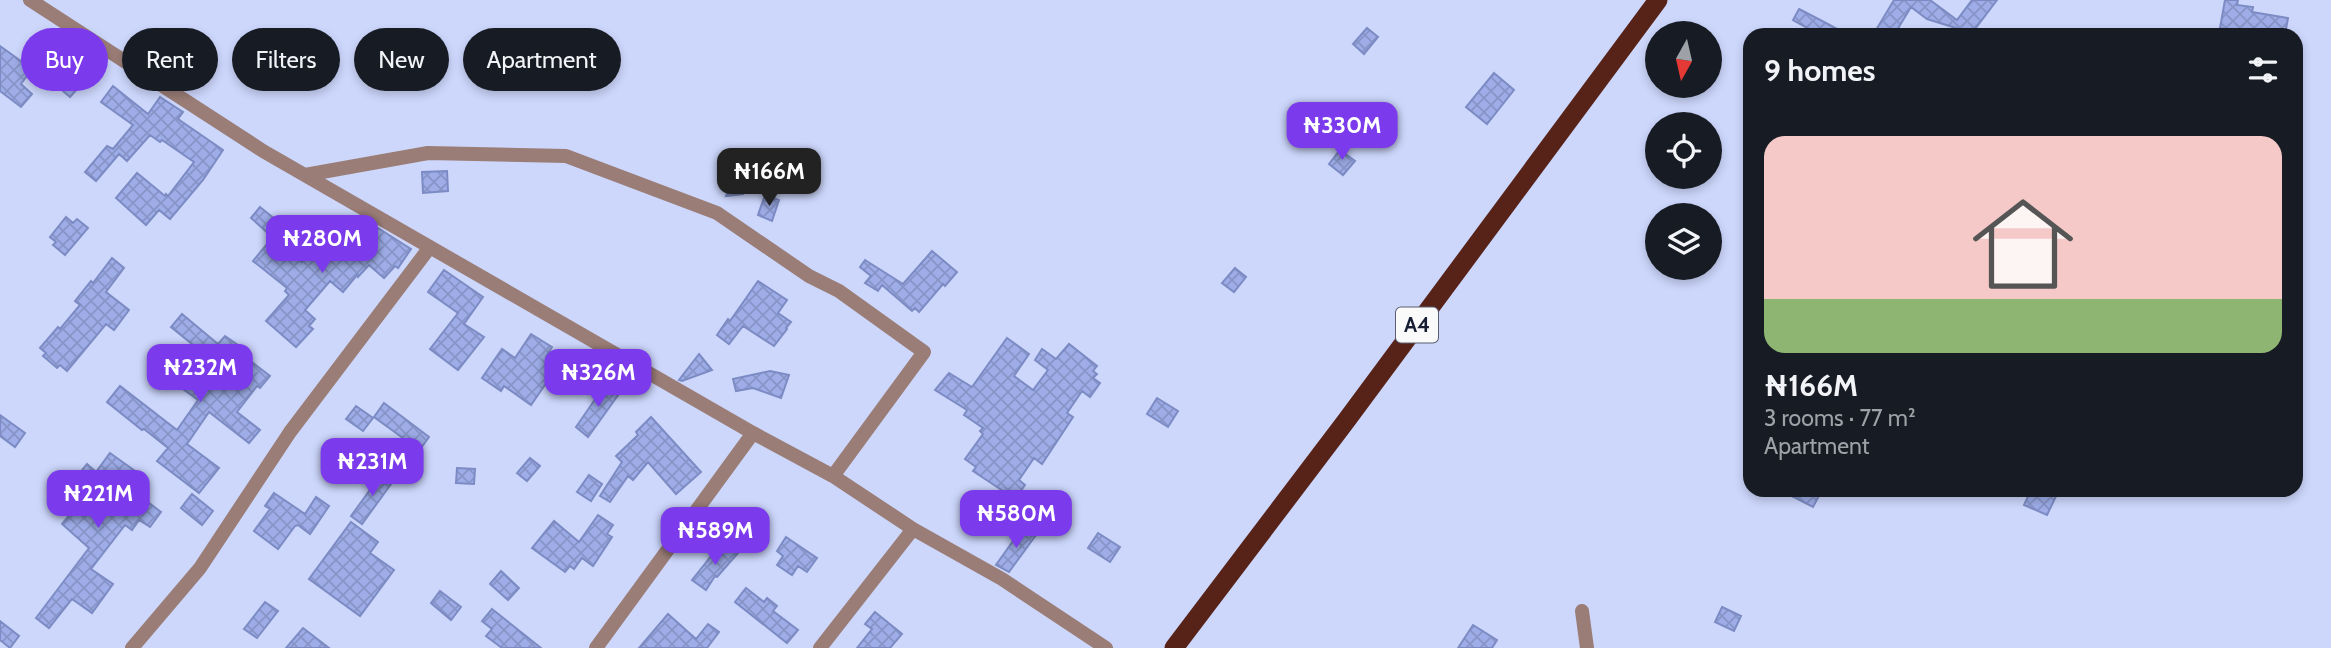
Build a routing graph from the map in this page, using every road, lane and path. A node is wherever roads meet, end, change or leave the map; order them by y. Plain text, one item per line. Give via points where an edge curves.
1 (30, 0) edge
2 (1658, 0) edge
3 (305, 175) junction
4 (430, 247) junction
5 (753, 433) junction
6 (833, 476) junction
7 (913, 529) junction
8 (1583, 611) dead end
9 (132, 648) edge
10 (596, 648) edge
11 (820, 648) edge
12 (1106, 648) edge
13 (1174, 648) edge
14 (1587, 648) edge

1 - 3 street
2 - 13 highway, A4
3 - 4 street
3 - 6 street via 428,153 566,156 717,214 839,291 924,352
4 - 5 street
4 - 9 street via 290,432 200,568
5 - 6 street
5 - 10 street
6 - 7 street
7 - 11 street
7 - 12 street via 1002,579
8 - 14 street

